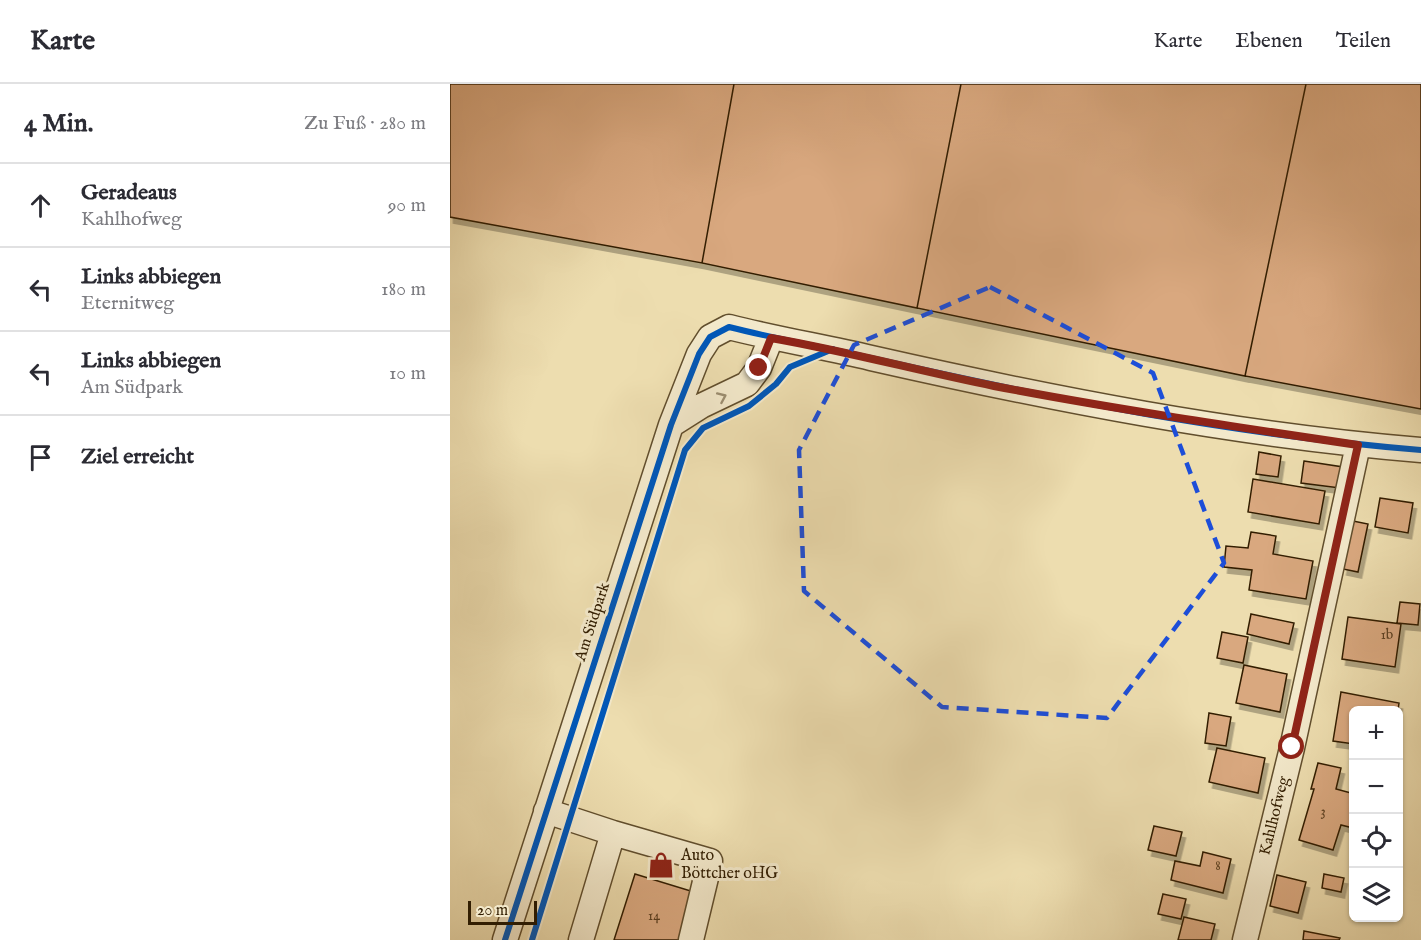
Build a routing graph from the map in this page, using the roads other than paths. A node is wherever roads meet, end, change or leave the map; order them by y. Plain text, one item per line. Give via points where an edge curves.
1 (771, 338) junction
2 (671, 424) junction
3 (1358, 445) junction
4 (1421, 450) edge
5 (546, 810) junction
6 (613, 833) junction
7 (505, 940) edge
8 (581, 940) edge
9 (691, 940) edge
10 (1245, 940) edge

2 -> 1 street via 747,384 759,368
1 - 2 street, Am Südpark via 729,327 710,337 699,354
1 - 3 street via 992,386
2 - 5 street, Am Südpark
3 - 4 street
3 - 10 street, Kahlhofweg
5 - 6 street
5 - 7 street, Am Südpark
6 - 8 street
6 - 9 street via 710,861

